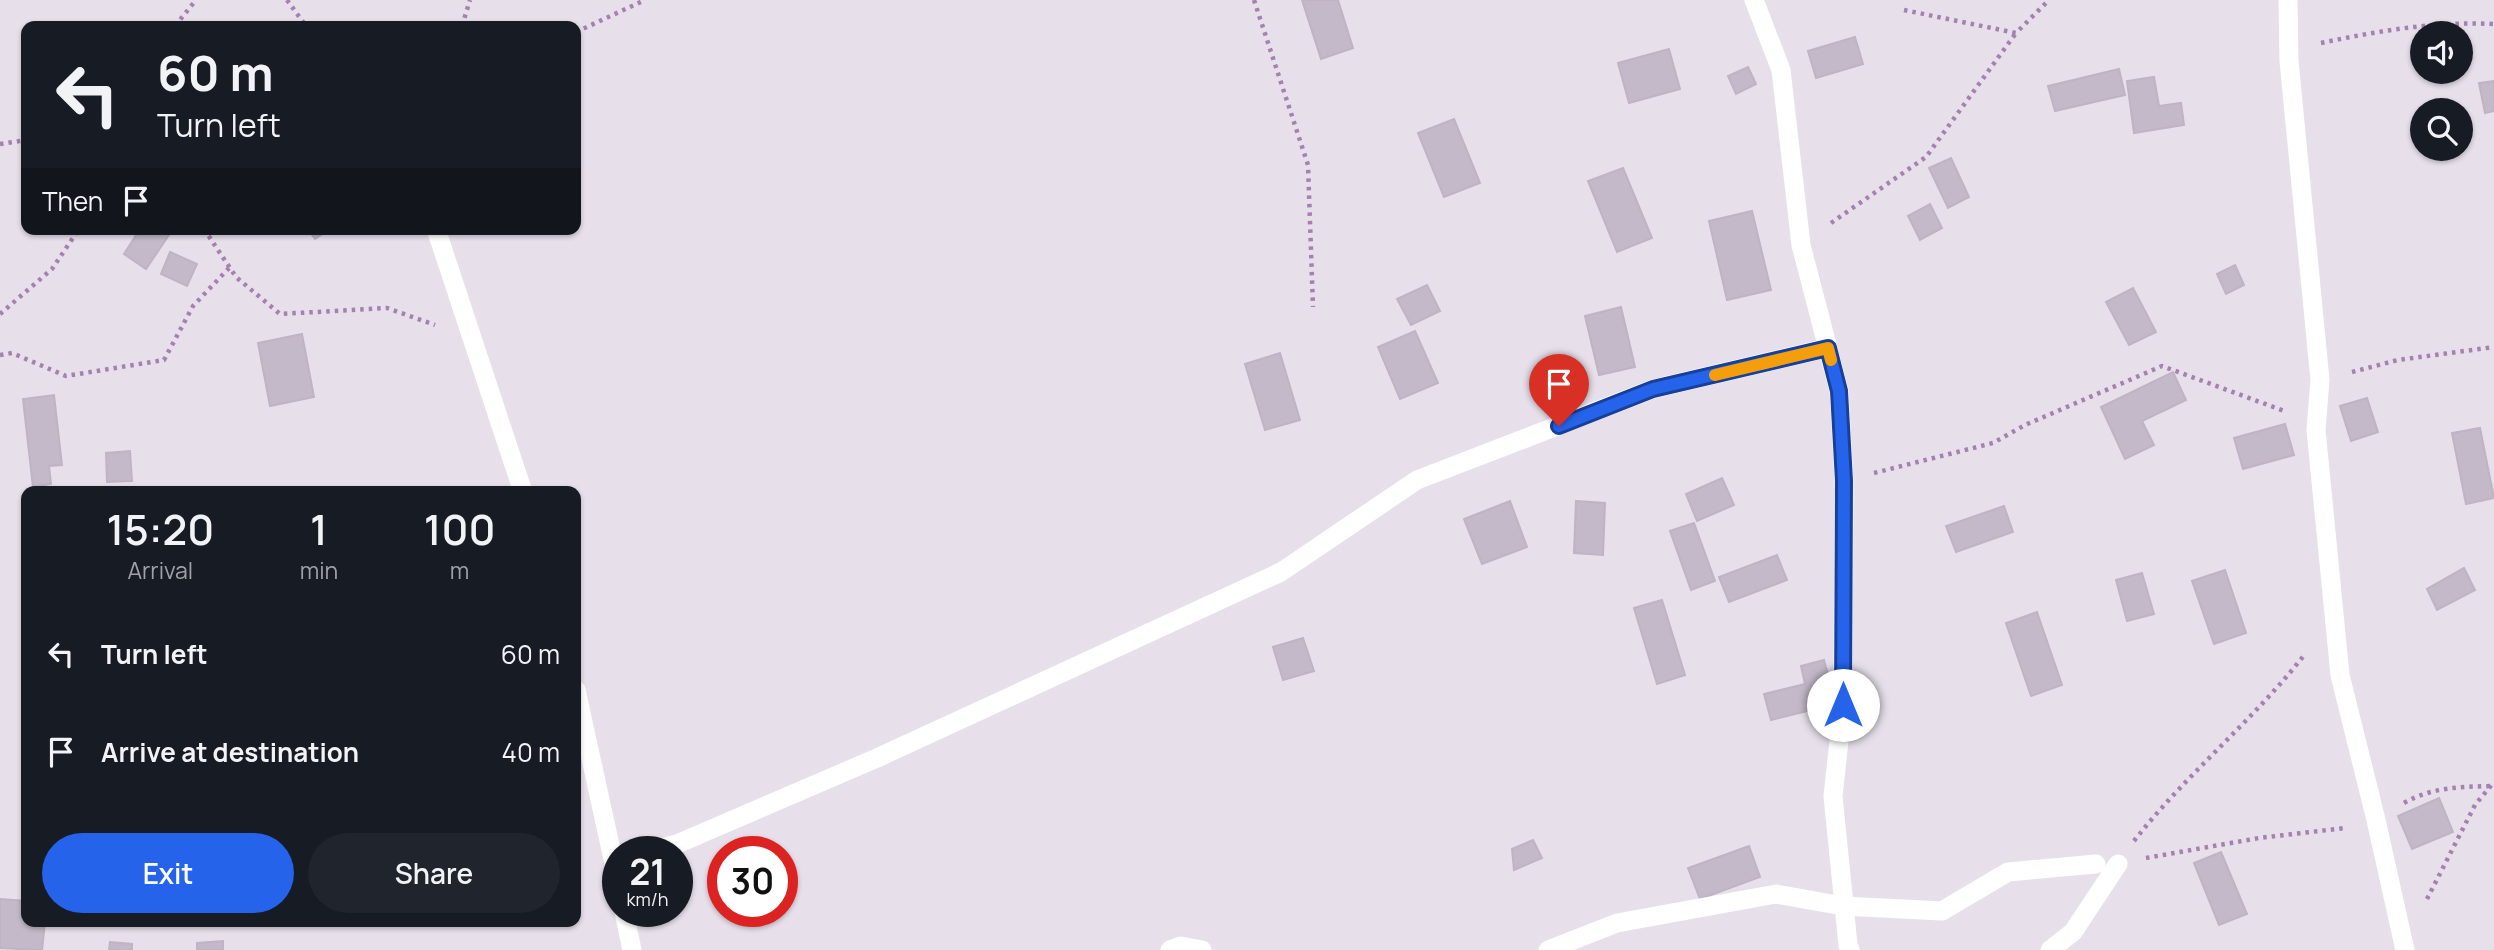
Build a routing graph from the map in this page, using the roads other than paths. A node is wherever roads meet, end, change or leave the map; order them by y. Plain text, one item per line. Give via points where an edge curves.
1 (1754, 0) edge
2 (2288, 0) edge
3 (438, 235) edge
4 (1828, 348) junction
5 (521, 486) edge
6 (581, 711) edge
7 (610, 836) edge
8 (693, 837) edge
9 (2096, 864) dead end
10 (2118, 864) road end
11 (1843, 906) junction
12 (627, 927) edge
13 (632, 950) edge
14 (1170, 950) edge
15 (1202, 950) edge
16 (1548, 950) edge
17 (1850, 950) edge
18 (2050, 950) edge
19 (2405, 950) edge

1 - 4 street via 1781,70 1801,244
2 - 19 street via 2289,61 2320,380 2316,430 2340,675
3 - 5 street
4 - 8 street via 1653,389 1417,480 1281,572 877,758
4 - 11 street via 1839,391 1844,481 1843,705 1833,796
6 - 7 street
9 - 11 street via 2008,872 1942,911
10 - 18 street via 2073,932
11 - 16 street via 1776,894 1616,922
11 - 17 street
12 - 13 street
14 - 15 street via 1181,946

